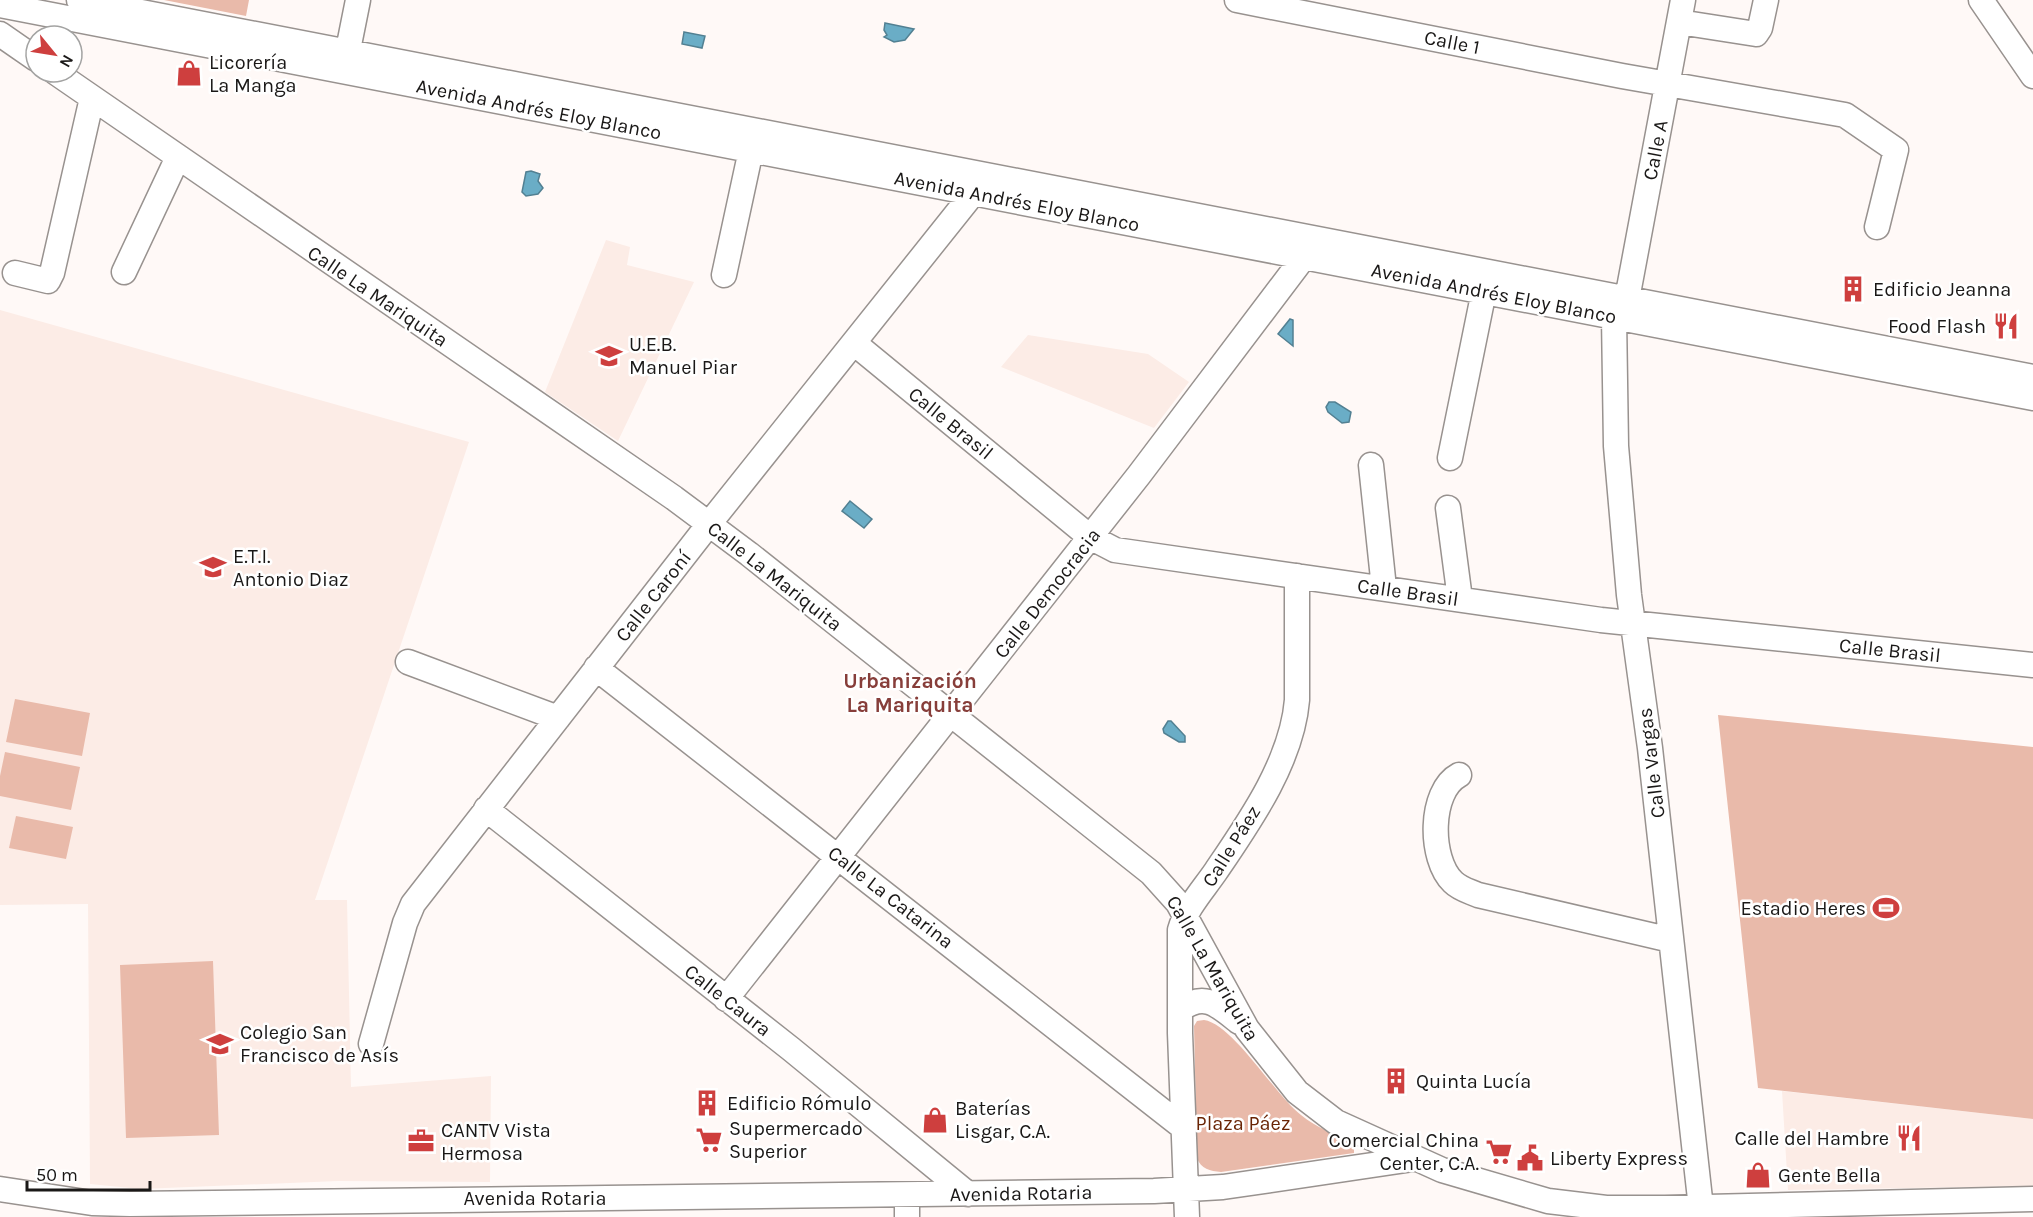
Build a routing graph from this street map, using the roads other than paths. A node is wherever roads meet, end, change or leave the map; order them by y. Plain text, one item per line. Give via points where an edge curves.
1 (79, 0) edge
2 (358, 0) edge
3 (1237, 0) edge
4 (1766, 0) edge
5 (1981, 0) edge
6 (0, 5) edge
7 (1681, 11) edge
8 (2, 40) edge
9 (24, 52) edge
10 (346, 61) junction
11 (2033, 76) edge
12 (72, 84) edge
13 (1667, 84) junction
14 (92, 98) junction
15 (751, 150) junction
16 (177, 157) junction
17 (980, 184) junction
18 (1877, 227) dead end
19 (1311, 248) junction
20 (124, 272) dead end
21 (15, 273) dead end
22 (724, 275) dead end
23 (1484, 291) junction
24 (1621, 308) junction
25 (854, 343) junction
26 (2033, 376) edge
27 (2033, 398) edge
28 (1450, 458) dead end
29 (1371, 465) dead end
30 (1448, 508) dead end
31 (709, 524) junction
32 (1090, 537) junction
33 (1297, 576) junction
34 (1384, 588) junction
35 (1460, 599) junction
36 (1633, 623) junction
37 (408, 662) dead end
38 (2033, 665) edge
39 (596, 668) junction
40 (950, 715) junction
41 (558, 718) junction
42 (1459, 775) dead end
43 (486, 809) junction
44 (839, 856) junction
45 (1184, 915) junction
46 (1671, 940) junction
47 (726, 999) junction
48 (1180, 1010) junction
49 (1247, 1029) junction
50 (371, 1044) dead end
51 (1184, 1128) junction
52 (1413, 1159) junction
53 (0, 1189) edge
54 (1187, 1189) junction
55 (968, 1194) junction
56 (2033, 1199) edge
57 (907, 1206) edge
58 (47, 1207) edge
59 (362, 1208) edge
60 (1539, 1208) edge
61 (1701, 1208) junction
62 (1944, 1209) edge
63 (1187, 1217) edge

1 - 10 street, Avenida Andrés Eloy Blanco
2 - 10 street
3 - 13 street, Calle 1
4 - 7 street via 1756,34
5 - 11 street
6 - 10 street, Avenida Andrés Eloy Blanco
7 - 13 street, Calle A
8 - 9 street
10 - 15 street, Avenida Andrés Eloy Blanco
10 - 17 street, Avenida Andrés Eloy Blanco
12 - 14 street, Calle La Mariquita
13 - 18 street, Calle 1 via 1845,115 1896,150
13 - 24 street, Calle A
14 - 16 street, Calle La Mariquita
14 - 21 street via 52,273 48,282
15 - 17 street, Avenida Andrés Eloy Blanco
15 - 22 street
16 - 20 street
16 - 31 street, Calle La Mariquita
17 - 19 street, Avenida Andrés Eloy Blanco
17 - 25 street, Calle Caroní
19 - 23 street, Avenida Andrés Eloy Blanco
19 - 24 street, Avenida Andrés Eloy Blanco
19 - 32 street, Calle Democracia
23 - 24 street, Avenida Andrés Eloy Blanco
23 - 28 street
24 - 26 street, Avenida Andrés Eloy Blanco
24 - 27 street, Avenida Andrés Eloy Blanco
24 - 36 street, Calle Vargas via 1616,446
25 - 31 street, Calle Caroní
25 - 32 street, Calle Brasil
29 - 34 street
30 - 35 street
31 - 39 street, Calle Caroní
31 - 40 street, Calle La Mariquita
32 - 33 street, Calle Brasil via 1115,550
32 - 40 street, Calle Democracia
33 - 34 street, Calle Brasil
33 - 45 street, Calle Páez via 1296,718 1287,751 1220,865
34 - 35 street, Calle Brasil
35 - 36 street, Calle Brasil
36 - 38 street, Calle Brasil
36 - 46 street, Calle Vargas
37 - 41 street
39 - 41 street, Calle Caroní
39 - 44 street, Calle La Catarina
40 - 44 street, Calle Democracia
40 - 45 street, Calle La Mariquita via 1151,873
41 - 43 street, Calle Caroní
42 - 46 street via 1439,799 1436,821 1442,865 1453,883 1478,895
43 - 47 street, Calle Caura
43 - 50 street, Calle Caroní via 413,904
44 - 47 street, Calle Democracia
44 - 51 street, Calle La Catarina
45 - 48 street, Calle Páez via 1179,940
45 - 49 street, Calle La Mariquita
46 - 61 street, Calle Vargas
47 - 55 street, Calle Caura
48 - 49 street via 1192,1000 1206,1001
48 - 51 street, Calle Páez
49 - 52 street, Calle La Mariquita via 1283,1077 1317,1108 1360,1135
51 - 54 street, Calle Páez
52 - 54 street, Avenida Rotaria
52 - 60 street, Avenida Rotaria
53 - 58 street, Avenida Rotaria
54 - 55 street, Avenida Rotaria
54 - 63 street
55 - 57 street, Avenida Rotaria
56 - 62 street, Avenida Rotaria
57 - 59 street, Avenida Rotaria
58 - 59 street, Avenida Rotaria via 108,1204
60 - 61 street, Avenida Rotaria
61 - 62 street, Avenida Rotaria

